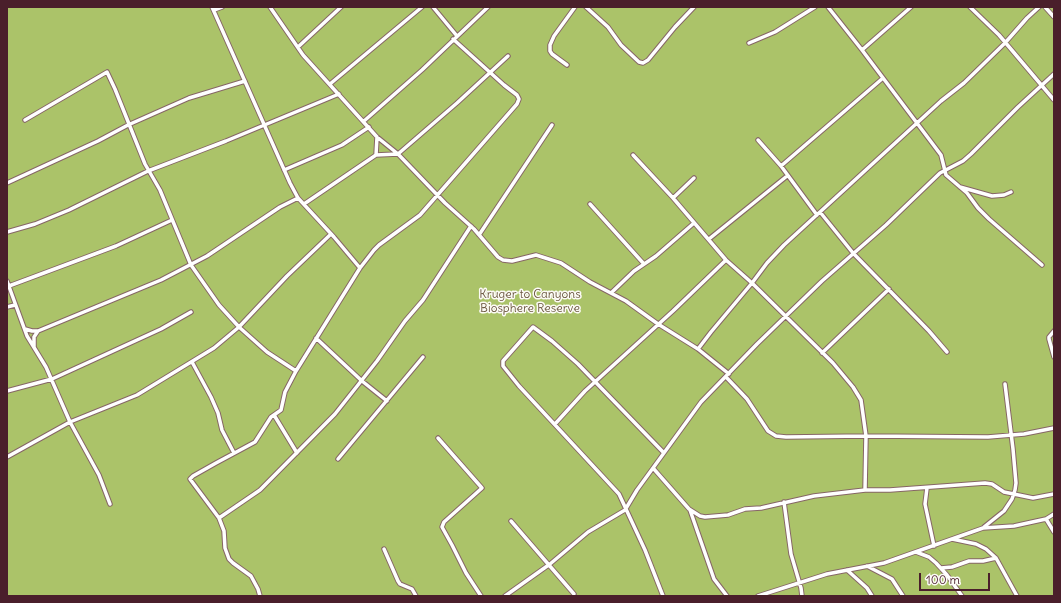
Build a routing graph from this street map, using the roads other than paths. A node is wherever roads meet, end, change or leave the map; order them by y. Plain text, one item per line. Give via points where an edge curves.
1 (222, 7) edge
2 (270, 7) edge
3 (341, 7) edge
4 (422, 7) edge
5 (434, 7) edge
6 (488, 7) edge
7 (575, 7) edge
8 (586, 7) edge
9 (694, 7) edge
10 (815, 7) edge
11 (828, 7) edge
12 (911, 7) edge
13 (970, 7) edge
14 (1039, 7) edge
15 (1045, 7) edge
16 (213, 8) edge
17 (1054, 18) edge
18 (457, 36) junction
19 (453, 39) junction
20 (749, 43) dead end
21 (1005, 43) junction
22 (298, 47) junction
23 (862, 50) junction
24 (508, 56) dead end
25 (567, 65) dead end
26 (490, 72) junction
27 (1054, 74) edge
28 (883, 78) junction
29 (245, 81) junction
30 (330, 84) junction
31 (1041, 85) junction
32 (339, 94) junction
33 (1054, 100) edge
34 (25, 120) dead end
35 (364, 121) junction
36 (917, 123) junction
37 (128, 125) junction
38 (265, 125) junction
39 (552, 125) dead end
40 (369, 127) junction
41 (377, 137) junction
42 (758, 140) dead end
43 (398, 154) junction
44 (376, 155) junction
45 (633, 155) dead end
46 (781, 166) junction
47 (284, 170) junction
48 (944, 170) junction
49 (148, 171) junction
50 (787, 176) junction
51 (694, 178) dead end
52 (7, 183) edge
53 (960, 187) junction
54 (1011, 192) dead end
55 (438, 196) junction
56 (298, 198) junction
57 (673, 198) junction
58 (304, 204) junction
59 (590, 204) dead end
60 (820, 212) junction
61 (817, 215) junction
62 (172, 220) junction
63 (694, 223) junction
64 (471, 226) junction
65 (7, 232) edge
66 (331, 234) junction
67 (479, 235) junction
68 (709, 239) junction
69 (853, 253) junction
70 (726, 260) junction
71 (644, 264) junction
72 (1042, 264) dead end
73 (191, 265) junction
74 (360, 268) junction
75 (7, 281) edge
76 (752, 283) junction
77 (10, 286) junction
78 (890, 289) junction
79 (612, 293) junction
80 (16, 305) junction
81 (7, 307) edge
82 (191, 312) dead end
83 (785, 316) junction
84 (658, 324) junction
85 (239, 327) junction
86 (25, 329) junction
87 (38, 330) junction
88 (1054, 331) edge
89 (316, 338) junction
90 (34, 348) junction
91 (698, 349) junction
92 (947, 352) dead end
93 (822, 353) junction
94 (423, 357) dead end
95 (1054, 357) edge
96 (192, 362) junction
97 (296, 371) junction
98 (728, 375) junction
99 (52, 379) junction
100 (362, 381) junction
101 (595, 382) junction
102 (1005, 384) dead end
103 (7, 391) edge
104 (387, 401) junction
105 (274, 415) junction
106 (70, 422) junction
107 (555, 424) junction
108 (1054, 428) edge
109 (866, 436) junction
110 (1011, 436) junction
111 (438, 438) dead end
112 (663, 452) junction
113 (234, 453) junction
114 (297, 453) junction
115 (7, 457) edge
116 (338, 459) dead end
117 (652, 468) junction
118 (927, 488) junction
119 (865, 490) junction
120 (1014, 494) junction
121 (1054, 494) edge
122 (784, 502) junction
123 (110, 504) dead end
124 (689, 509) junction
125 (625, 510) junction
126 (1054, 514) edge
127 (219, 518) junction
128 (1046, 519) junction
129 (511, 521) dead end
130 (983, 528) junction
131 (1054, 532) edge
132 (952, 539) junction
133 (934, 546) junction
134 (384, 549) dead end
135 (916, 552) junction
136 (996, 558) junction
137 (550, 564) junction
138 (867, 566) junction
139 (941, 568) junction
140 (847, 570) junction
141 (800, 582) junction
142 (574, 594) dead end
143 (872, 595) edge
144 (260, 596) edge
145 (416, 596) edge
146 (481, 596) edge
147 (505, 596) edge
148 (663, 596) edge
149 (727, 596) edge
150 (758, 596) edge
151 (802, 596) edge
152 (867, 596) edge
153 (903, 596) edge
154 (962, 596) edge
155 (1016, 596) edge

1 - 16 street
2 - 22 street
3 - 22 street
4 - 30 street
5 - 18 street
6 - 18 street
7 - 25 street via 550,45 552,54
8 - 9 street via 608,27 621,45 643,64
10 - 20 street via 779,30
11 - 23 street
12 - 23 street
13 - 21 street
14 - 21 street
15 - 17 street
16 - 29 street
18 - 19 street
19 - 26 street
19 - 35 street
21 - 31 street
21 - 36 street via 964,83
22 - 30 street
23 - 28 street
24 - 26 street
26 - 43 street
26 - 55 street via 517,95 519,101
27 - 31 street
28 - 36 street
28 - 46 street
29 - 37 street via 189,98
29 - 38 street
30 - 32 street
31 - 33 street
31 - 48 street via 971,154
32 - 35 street
32 - 38 street
34 - 37 street via 107,72
35 - 40 street
36 - 48 street via 940,155
36 - 60 street
37 - 49 street
37 - 52 street
38 - 47 street
38 - 49 street
39 - 67 street
40 - 41 street
40 - 47 street via 332,150
41 - 43 street
41 - 44 street
42 - 46 street
43 - 44 street
43 - 55 street
44 - 58 street
45 - 57 street
46 - 50 street
47 - 56 street
48 - 53 street
48 - 69 street
49 - 62 street via 160,190
49 - 65 street via 69,210
50 - 61 street
50 - 68 street
51 - 57 street
53 - 54 street via 992,196
53 - 72 street via 989,219
55 - 64 street
55 - 74 street via 420,215 378,245
56 - 58 street
56 - 73 street
57 - 63 street
58 - 66 street
59 - 71 street
60 - 61 street
60 - 69 street
61 - 76 street via 773,255
62 - 73 street
62 - 77 street via 116,246
63 - 68 street
63 - 71 street
64 - 67 street
64 - 100 street via 423,300
66 - 74 street
66 - 85 street
67 - 79 street via 503,260 540,256 562,263
68 - 70 street
69 - 78 street
69 - 83 street
70 - 76 street
70 - 84 street
71 - 79 street
73 - 85 street via 219,305
73 - 87 street via 145,287
74 - 89 street
75 - 77 street
76 - 83 street
76 - 91 street
77 - 80 street
78 - 92 street
78 - 93 street
79 - 84 street
80 - 81 street
80 - 86 street
82 - 99 street via 160,330
83 - 93 street
83 - 98 street
84 - 91 street
84 - 101 street
85 - 96 street
85 - 97 street via 268,352
86 - 87 street
86 - 90 street
87 - 90 street via 34,337
88 - 95 street via 1049,340
89 - 97 street
89 - 100 street
90 - 99 street
91 - 98 street
93 - 109 street via 858,394
94 - 104 street
96 - 106 street via 137,395
96 - 113 street via 211,397 222,430
97 - 105 street via 285,392 281,410
98 - 109 street via 772,435 786,438
98 - 112 street via 701,402
99 - 103 street
99 - 106 street
100 - 104 street
100 - 114 street via 335,414
101 - 107 street
101 - 107 street via 568,354 533,327 502,363
101 - 112 street
102 - 110 street
104 - 116 street
105 - 113 street via 255,442
105 - 114 street
106 - 115 street
106 - 123 street via 99,475
107 - 125 street via 612,485
108 - 110 street
109 - 110 street
109 - 119 street
110 - 120 street via 1016,483
111 - 146 street via 482,488 444,522 442,527
112 - 117 street
113 - 127 street via 190,479
114 - 127 street via 260,490
117 - 124 street
117 - 125 street
118 - 119 street
118 - 120 street via 985,483
118 - 133 street via 925,504
119 - 122 street
120 - 121 street via 1033,498
120 - 130 street via 1004,510
122 - 124 street via 710,517 700,516
122 - 141 street via 791,554
124 - 149 street via 714,579
125 - 137 street via 588,532
125 - 148 street via 645,550
126 - 128 street
127 - 144 street via 229,559 251,576
128 - 130 street via 1014,526
128 - 131 street
129 - 137 street
130 - 132 street
132 - 133 street
132 - 136 street via 986,548
133 - 135 street
134 - 145 street via 400,584 412,588
135 - 138 street
135 - 139 street via 932,559
136 - 139 street
136 - 155 street
137 - 142 street
137 - 147 street
138 - 140 street
138 - 153 street via 892,579
139 - 154 street
140 - 141 street
140 - 143 street
141 - 150 street
141 - 151 street
143 - 152 street

